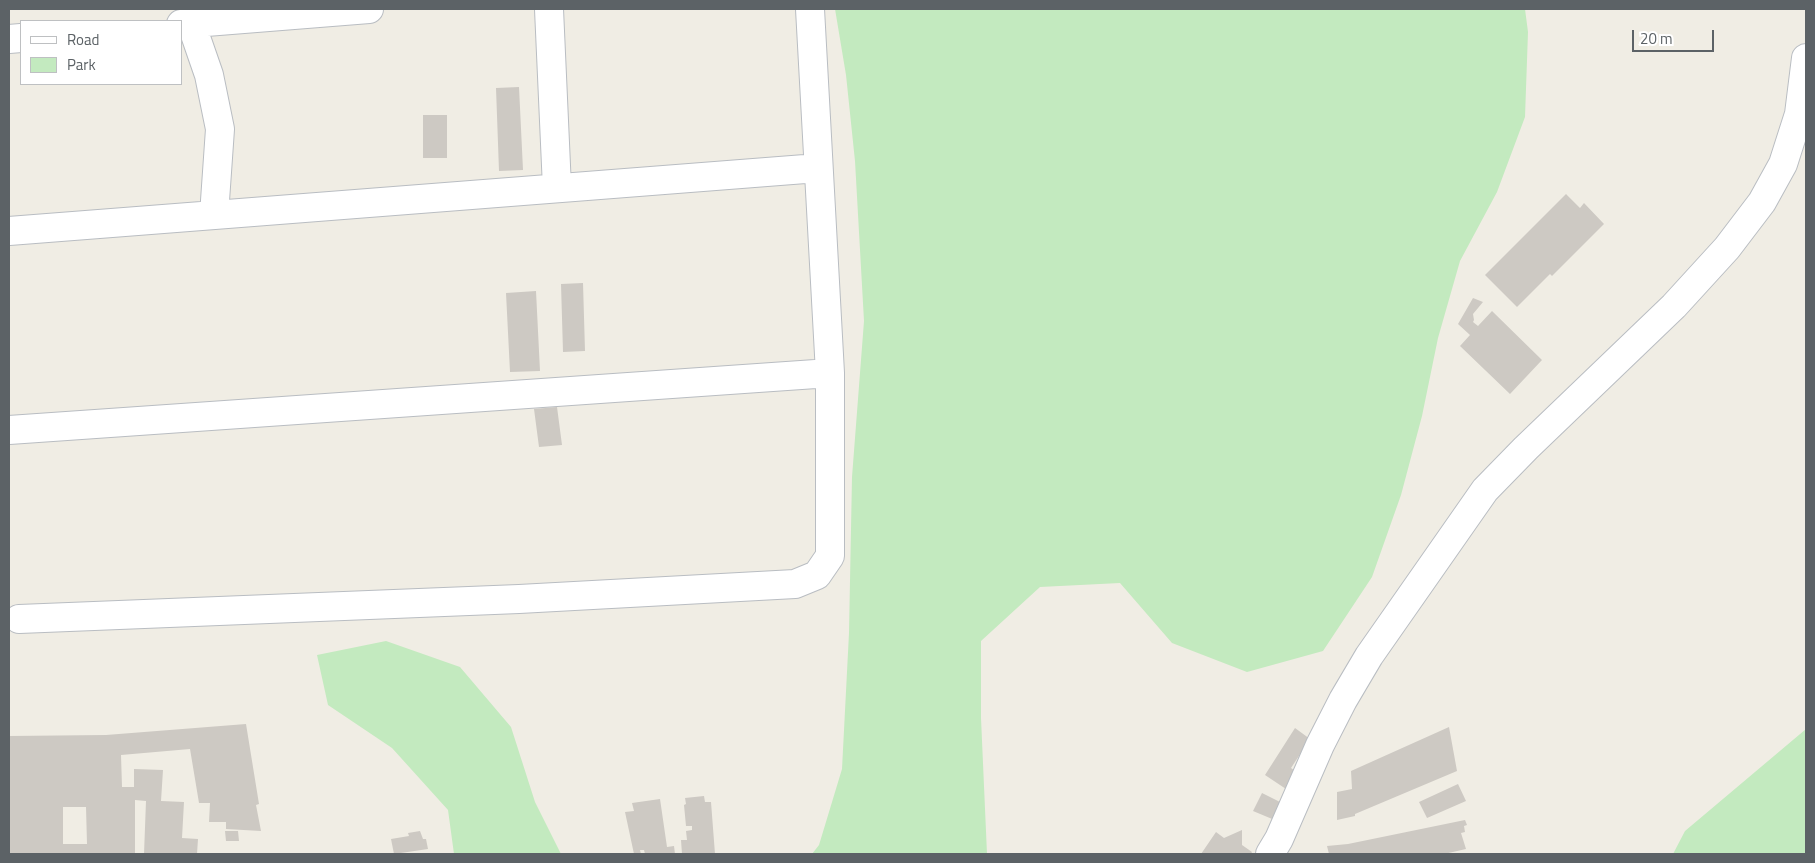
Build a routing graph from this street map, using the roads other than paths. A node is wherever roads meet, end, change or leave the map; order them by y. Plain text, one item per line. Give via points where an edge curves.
1 (369, 9) edge
2 (549, 9) edge
3 (810, 9) edge
4 (186, 24) edge
5 (1806, 58) edge
6 (818, 168) junction
7 (557, 188) junction
8 (214, 215) junction
9 (9, 231) edge
10 (830, 373) junction
11 (9, 430) edge
12 (19, 619) dead end
13 (1270, 854) edge

1 - 4 street
2 - 7 street
3 - 6 street
4 - 8 street via 209,75 220,129
5 - 13 street via 1796,123 1783,164 1762,202 1727,248 1674,306 1485,490 1369,656 1343,700 1280,839
6 - 7 street
6 - 10 street
7 - 8 street
8 - 9 street
10 - 11 street
10 - 12 street via 830,556 817,575 795,584 519,599

